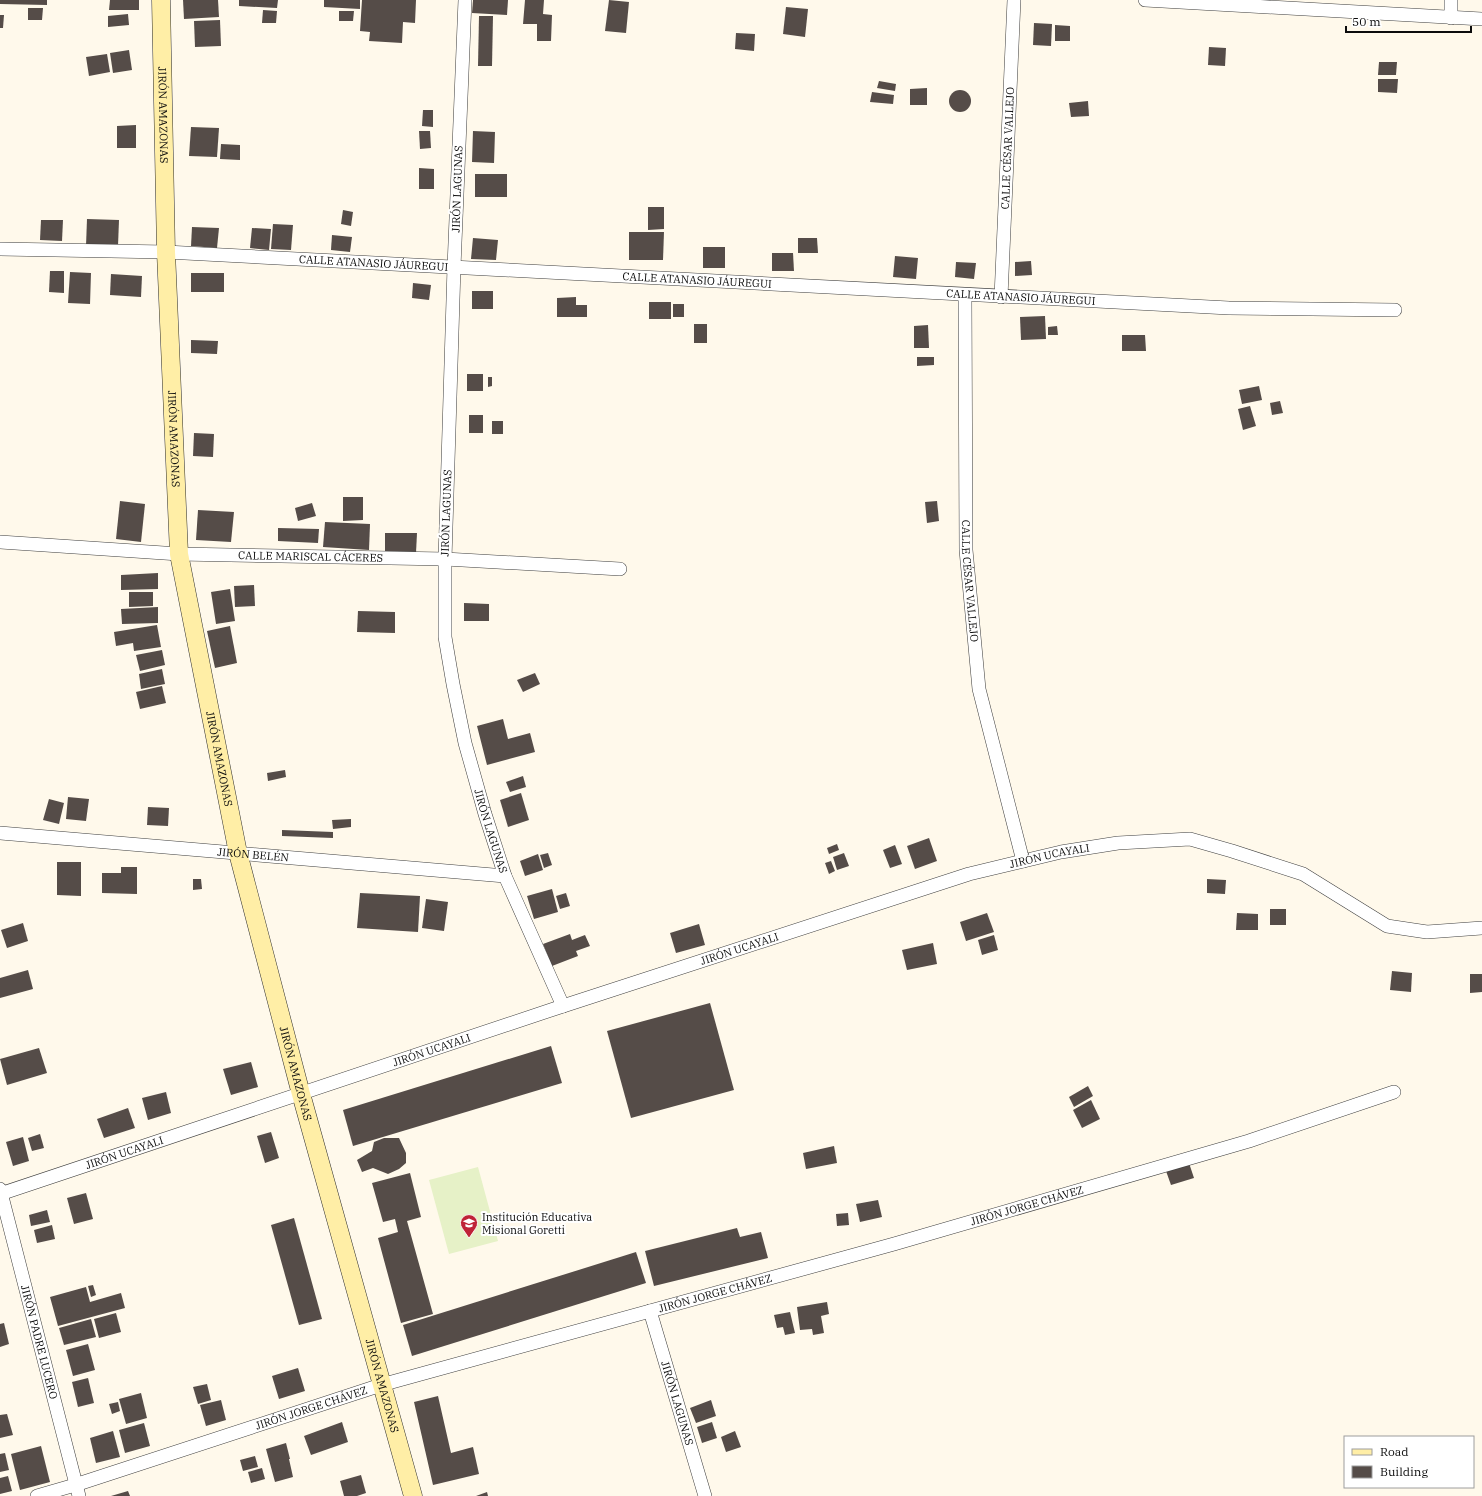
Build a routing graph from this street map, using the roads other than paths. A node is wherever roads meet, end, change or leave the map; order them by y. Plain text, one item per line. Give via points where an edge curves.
1 (161, 0) edge
2 (465, 0) edge
3 (1014, 0) edge
4 (1145, 0) edge
5 (1451, 0) edge
6 (1451, 18) junction
7 (1482, 19) edge
8 (0, 249) edge
9 (166, 252) junction
10 (454, 268) junction
11 (965, 295) junction
12 (1001, 296) junction
13 (1395, 310) dead end
14 (0, 542) edge
15 (179, 554) junction
16 (445, 559) junction
17 (620, 569) dead end
18 (0, 833) edge
19 (238, 853) junction
20 (1023, 861) junction
21 (505, 876) junction
22 (1482, 928) edge
23 (563, 1006) junction
24 (1394, 1092) dead end
25 (301, 1094) junction
26 (0, 1192) edge
27 (650, 1311) junction
28 (382, 1385) junction
29 (77, 1490) edge
30 (37, 1496) edge
31 (413, 1496) edge
32 (705, 1496) edge

1 - 9 street, JIRÓN AMAZONAS
2 - 10 street, JIRÓN LAGUNAS
3 - 12 street, CALLE CÉSAR VALLEJO
4 - 6 street
5 - 6 street
6 - 7 street
8 - 9 street, CALLE ATANASIO JÁUREGUI
9 - 10 street, CALLE ATANASIO JÁUREGUI
9 - 15 street, JIRÓN AMAZONAS
10 - 11 street, CALLE ATANASIO JÁUREGUI
10 - 16 street, JIRÓN LAGUNAS
11 - 12 street, CALLE ATANASIO JÁUREGUI
11 - 20 street, CALLE CÉSAR VALLEJO via 966,550 979,688
12 - 13 street, CALLE ATANASIO JÁUREGUI via 1229,308
14 - 15 street, CALLE MARISCAL CÁCERES
15 - 16 street, CALLE MARISCAL CÁCERES
15 - 19 street, JIRÓN AMAZONAS
16 - 17 street, CALLE MARISCAL CÁCERES
16 - 21 street, JIRÓN LAGUNAS via 445,637 453,684 465,743
18 - 19 street, JIRÓN BELÉN
19 - 21 street, JIRÓN BELÉN
19 - 25 street, JIRÓN AMAZONAS
20 - 22 street, JIRÓN UCAYALI via 1118,843 1190,839 1303,874 1387,926 1427,932
20 - 23 street, JIRÓN UCAYALI via 969,874
21 - 23 street, JIRÓN LAGUNAS
23 - 25 street, JIRÓN UCAYALI
24 - 27 street, JIRÓN JORGE CHÁVEZ via 1249,1142
25 - 26 street, JIRÓN UCAYALI
25 - 28 street, JIRÓN AMAZONAS
26 - 29 street, JIRÓN PADRE LUCERO
27 - 28 street, JIRÓN JORGE CHÁVEZ
27 - 32 street, JIRÓN LAGUNAS
28 - 29 street, JIRÓN JORGE CHÁVEZ
28 - 31 street, JIRÓN AMAZONAS
29 - 30 street, JIRÓN JORGE CHÁVEZ

